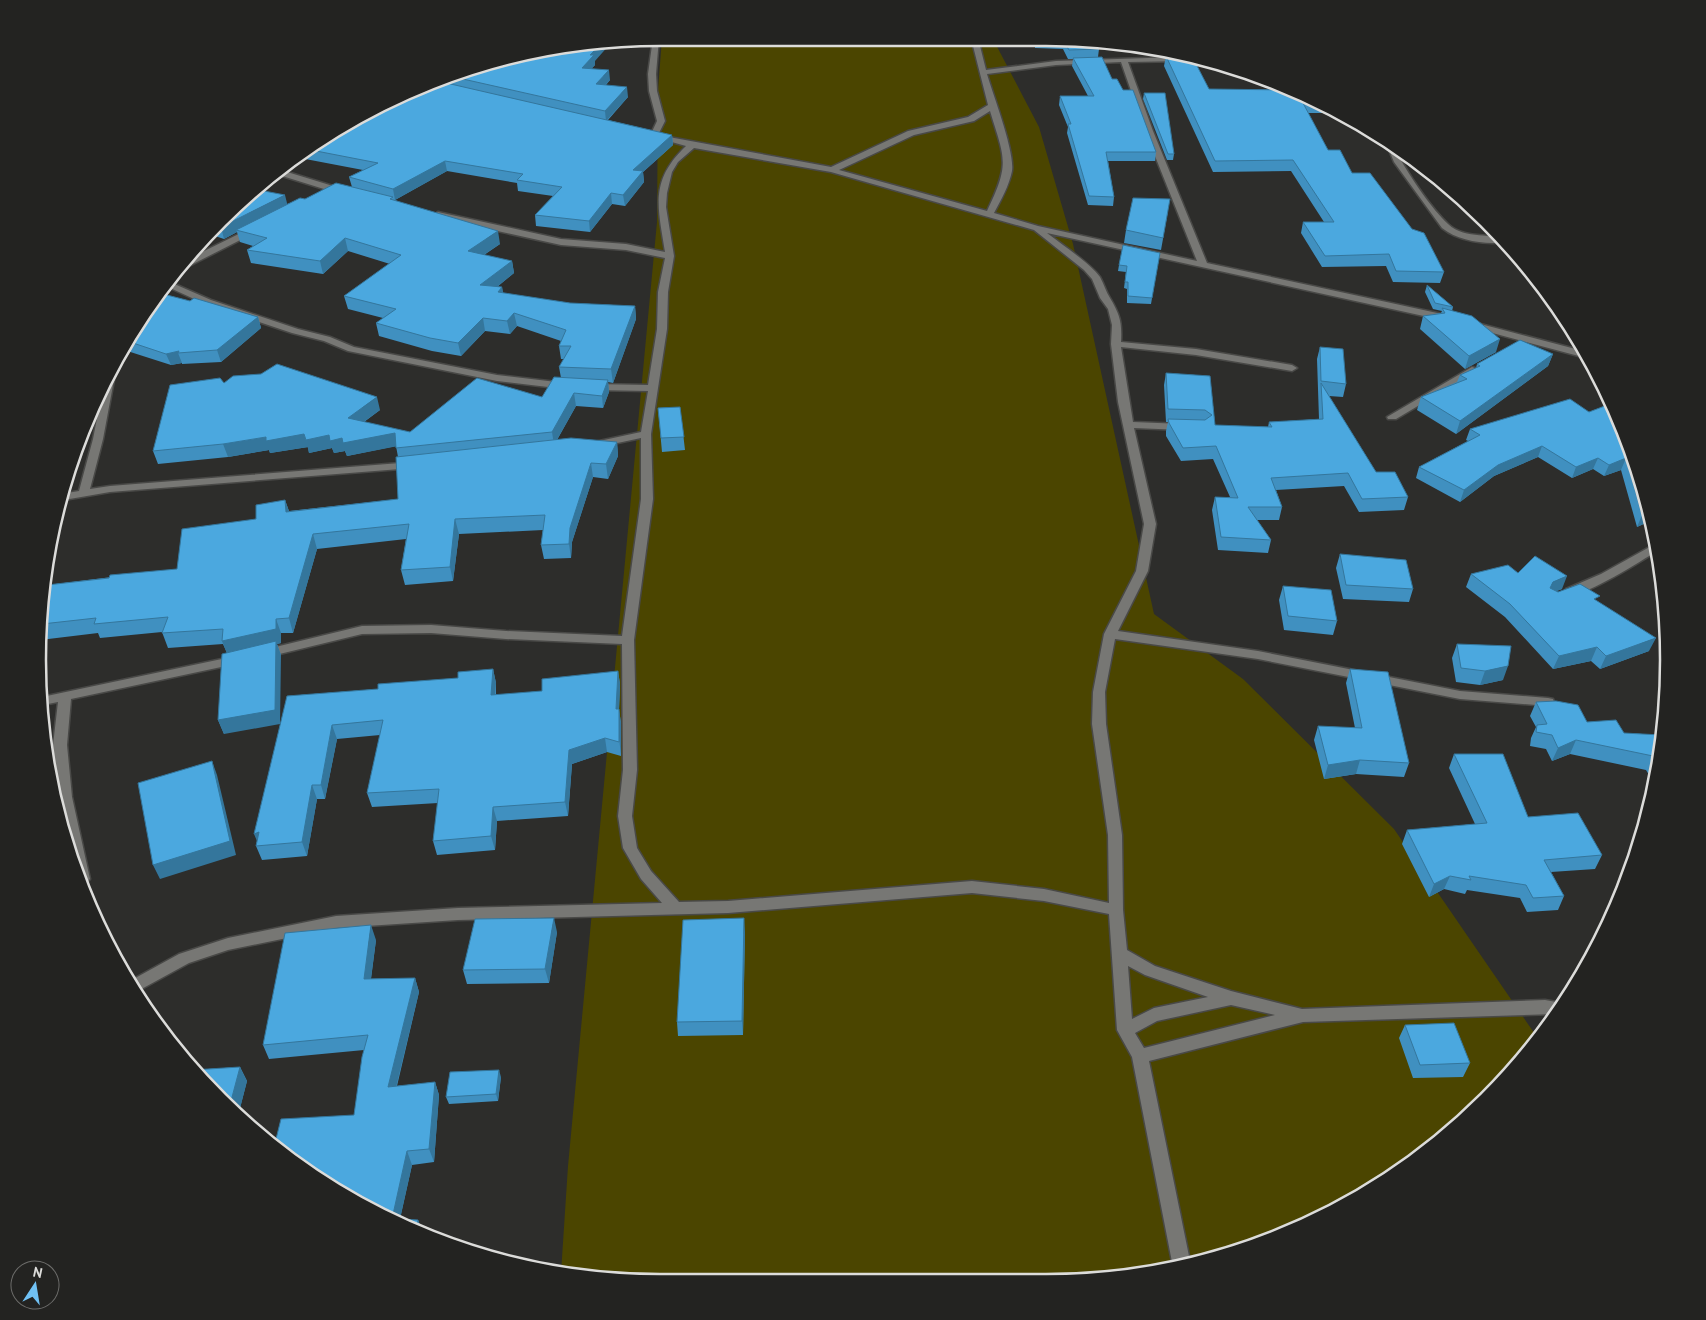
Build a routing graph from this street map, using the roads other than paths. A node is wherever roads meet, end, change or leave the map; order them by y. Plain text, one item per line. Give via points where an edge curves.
1 (655, 46) edge
2 (976, 46) edge
3 (1171, 59) edge
4 (1124, 60) junction
5 (983, 72) junction
6 (992, 106) junction
7 (644, 134) edge
8 (654, 136) junction
9 (692, 145) junction
10 (1395, 156) edge
11 (832, 170) junction
12 (285, 174) edge
13 (334, 189) junction
14 (325, 194) edge
15 (353, 194) edge
16 (429, 213) edge
17 (989, 214) junction
18 (264, 224) edge
19 (1036, 228) junction
20 (1492, 239) edge
21 (670, 256) junction
22 (196, 259) edge
23 (1202, 264) junction
24 (173, 286) edge
25 (1526, 340) junction
26 (1116, 344) junction
27 (1509, 349) edge
28 (1579, 355) edge
29 (1484, 364) edge
30 (1292, 368) dead end
31 (652, 388) junction
32 (106, 398) edge
33 (1392, 417) dead end
34 (1128, 425) junction
35 (1194, 428) edge
36 (646, 434) junction
37 (581, 446) edge
38 (421, 464) edge
39 (84, 493) junction
40 (69, 496) edge
41 (1650, 551) edge
42 (1561, 596) edge
43 (1110, 634) junction
44 (628, 640) junction
45 (65, 696) junction
46 (48, 700) edge
47 (1548, 702) edge
48 (77, 852) edge
49 (676, 910) junction
50 (1116, 910) junction
51 (1121, 954) junction
52 (139, 983) edge
53 (1231, 998) junction
54 (1551, 1008) edge
55 (1303, 1016) junction
56 (1125, 1030) junction
57 (1140, 1056) junction
58 (1180, 1259) edge

1 - 8 street via 653,91 661,120
2 - 5 street
3 - 4 street
4 - 5 street via 1056,63
4 - 23 street
5 - 6 street
6 - 11 street via 971,119 911,133
6 - 17 street via 1008,153 1008,169
7 - 8 street
8 - 9 street
9 - 11 street
9 - 21 street via 668,172 663,193 662,207
10 - 20 street via 1444,226 1458,234
11 - 17 street
12 - 13 street
13 - 14 street
13 - 15 street
16 - 21 street via 561,242 626,247
17 - 19 street
18 - 22 street
19 - 23 street
19 - 26 street via 1096,278 1115,317
21 - 31 street
23 - 25 street via 1437,315
24 - 31 street via 208,302 352,349 498,378 580,387
25 - 27 street
25 - 28 street
26 - 30 street via 1196,352
26 - 34 street
29 - 33 street
31 - 36 street
32 - 39 street
34 - 35 street
34 - 43 street via 1150,524 1142,571
36 - 37 street
36 - 44 street via 647,500
38 - 39 street
39 - 40 street
41 - 42 street via 1604,577
43 - 47 street via 1258,655 1460,695
43 - 50 street via 1099,692 1099,724 1114,835
44 - 45 street via 431,629 362,630
44 - 49 street via 630,770 625,816 630,848 646,875
45 - 46 street
45 - 48 street via 60,745
49 - 50 street via 972,887 1044,895
49 - 52 street via 458,914 336,922 219,947 184,958
50 - 51 street
51 - 53 street via 1150,971
51 - 56 street
53 - 55 street
53 - 56 street via 1154,1015
54 - 55 street
55 - 57 street
56 - 57 street
57 - 58 street

